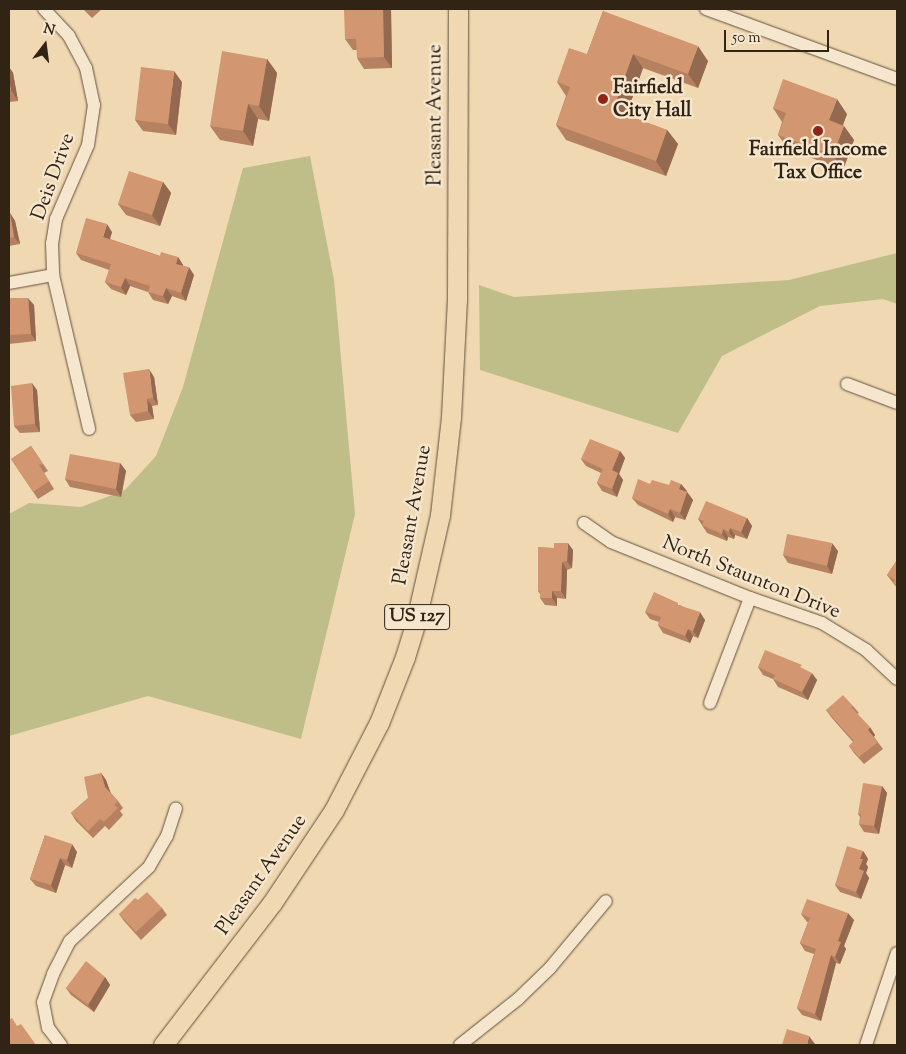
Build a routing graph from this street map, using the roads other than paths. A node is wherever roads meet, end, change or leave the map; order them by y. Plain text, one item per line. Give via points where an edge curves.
1 (44, 9) edge
2 (458, 9) edge
3 (706, 9) edge
4 (897, 79) edge
5 (53, 275) junction
6 (9, 283) edge
7 (847, 384) dead end
8 (897, 402) edge
9 (89, 429) dead end
10 (584, 523) dead end
11 (750, 598) junction
12 (897, 678) edge
13 (710, 703) dead end
14 (176, 808) dead end
15 (606, 901) dead end
16 (897, 953) edge
17 (61, 1045) edge
18 (163, 1045) edge
19 (460, 1045) edge
20 (866, 1045) edge

1 - 5 street, Deis Drive via 69,36 86,68 94,105 88,145 56,219 52,243
2 - 18 main road, Pleasant Avenue / US 127 via 457,300 452,417 440,515 414,627 379,723 334,810 272,903
3 - 4 street
5 - 6 street
5 - 9 street, Deis Drive
7 - 8 street
10 - 11 street, North Staunton Drive via 612,542
11 - 12 street, North Staunton Drive via 822,623 866,650
11 - 13 street
14 - 17 street via 167,836 149,867 70,942 53,974 43,1002 48,1028
15 - 19 street via 550,968 518,999
16 - 20 street

